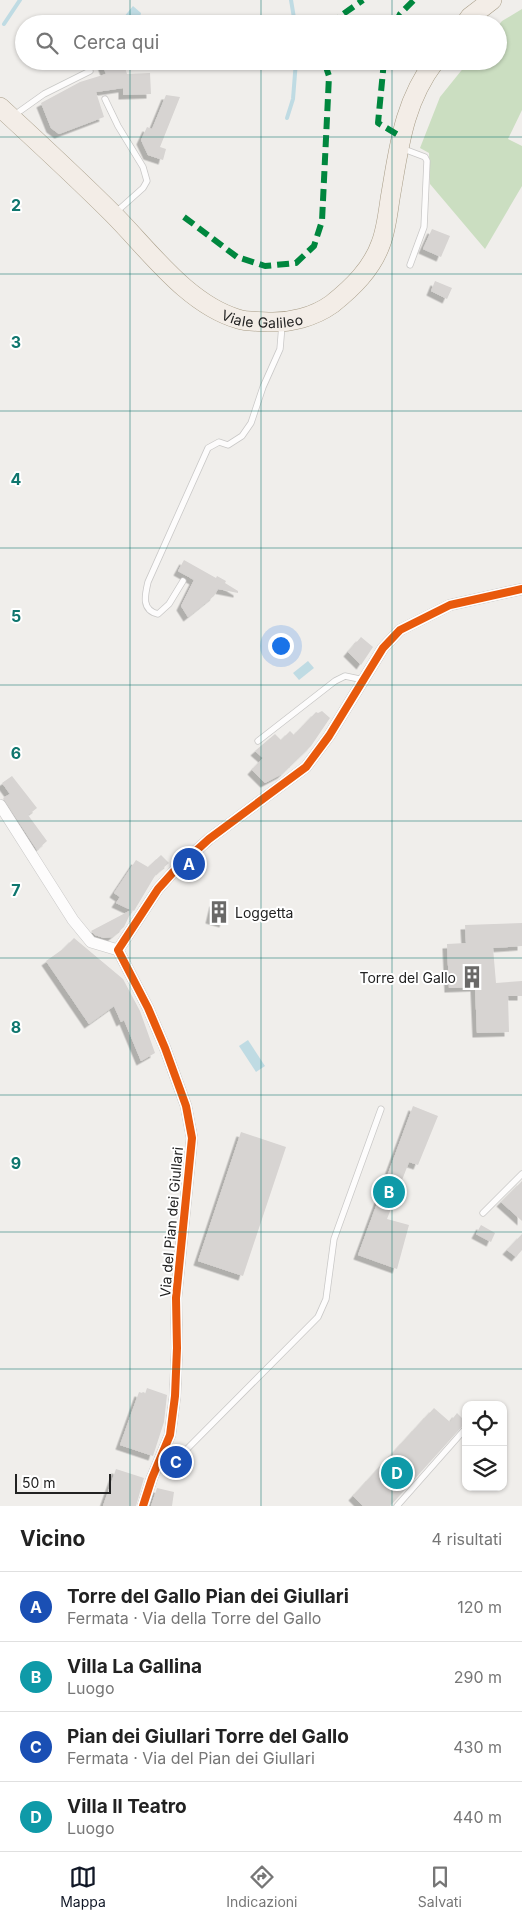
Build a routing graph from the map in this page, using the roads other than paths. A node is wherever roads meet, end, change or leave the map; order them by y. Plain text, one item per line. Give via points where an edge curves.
1 (492, 0) edge
2 (473, 15) edge
3 (90, 70) dead end
4 (428, 70) edge
5 (105, 99) dead end
6 (5, 112) edge
7 (398, 148) junction
8 (113, 214) junction
9 (410, 265) dead end
10 (282, 323) junction
11 (183, 582) dead end
12 (522, 589) edge
13 (364, 680) junction
14 (258, 741) dead end
15 (0, 805) edge
16 (118, 950) junction
17 (381, 1109) dead end
18 (522, 1174) edge
19 (483, 1213) dead end
20 (462, 1433) edge
21 (163, 1454) junction
22 (143, 1506) edge
23 (397, 1506) edge

1 - 2 main road
3 - 6 lane
4 - 7 main road, Viale Galileo via 409,106
5 - 8 lane via 143,167 147,181
6 - 8 main road, Viale Galileo
7 - 9 lane via 426,157 427,161 424,227
7 - 10 main road, Viale Galileo via 381,244 367,270 351,289 327,307 305,318
8 - 10 main road, Viale Galileo via 186,288 216,310 239,320
10 - 11 lane via 280,349 251,423 242,436 228,444 219,442 208,448 148,582 145,598 148,609 158,614 169,604
12 - 13 street via 450,605 412,623 400,630 383,648
13 - 14 lane via 345,676 335,681
13 - 16 street via 306,767 209,839 176,869 158,889
15 - 16 street via 73,920 91,942
16 - 21 street, Via del Pian dei Giullari via 165,1048 186,1106 192,1138 176,1298 175,1396 170,1435
17 - 21 lane via 334,1239 326,1299 318,1317 184,1452 174,1458
18 - 19 lane
20 - 23 lane
21 - 22 street, Via del Pian dei Giullari

